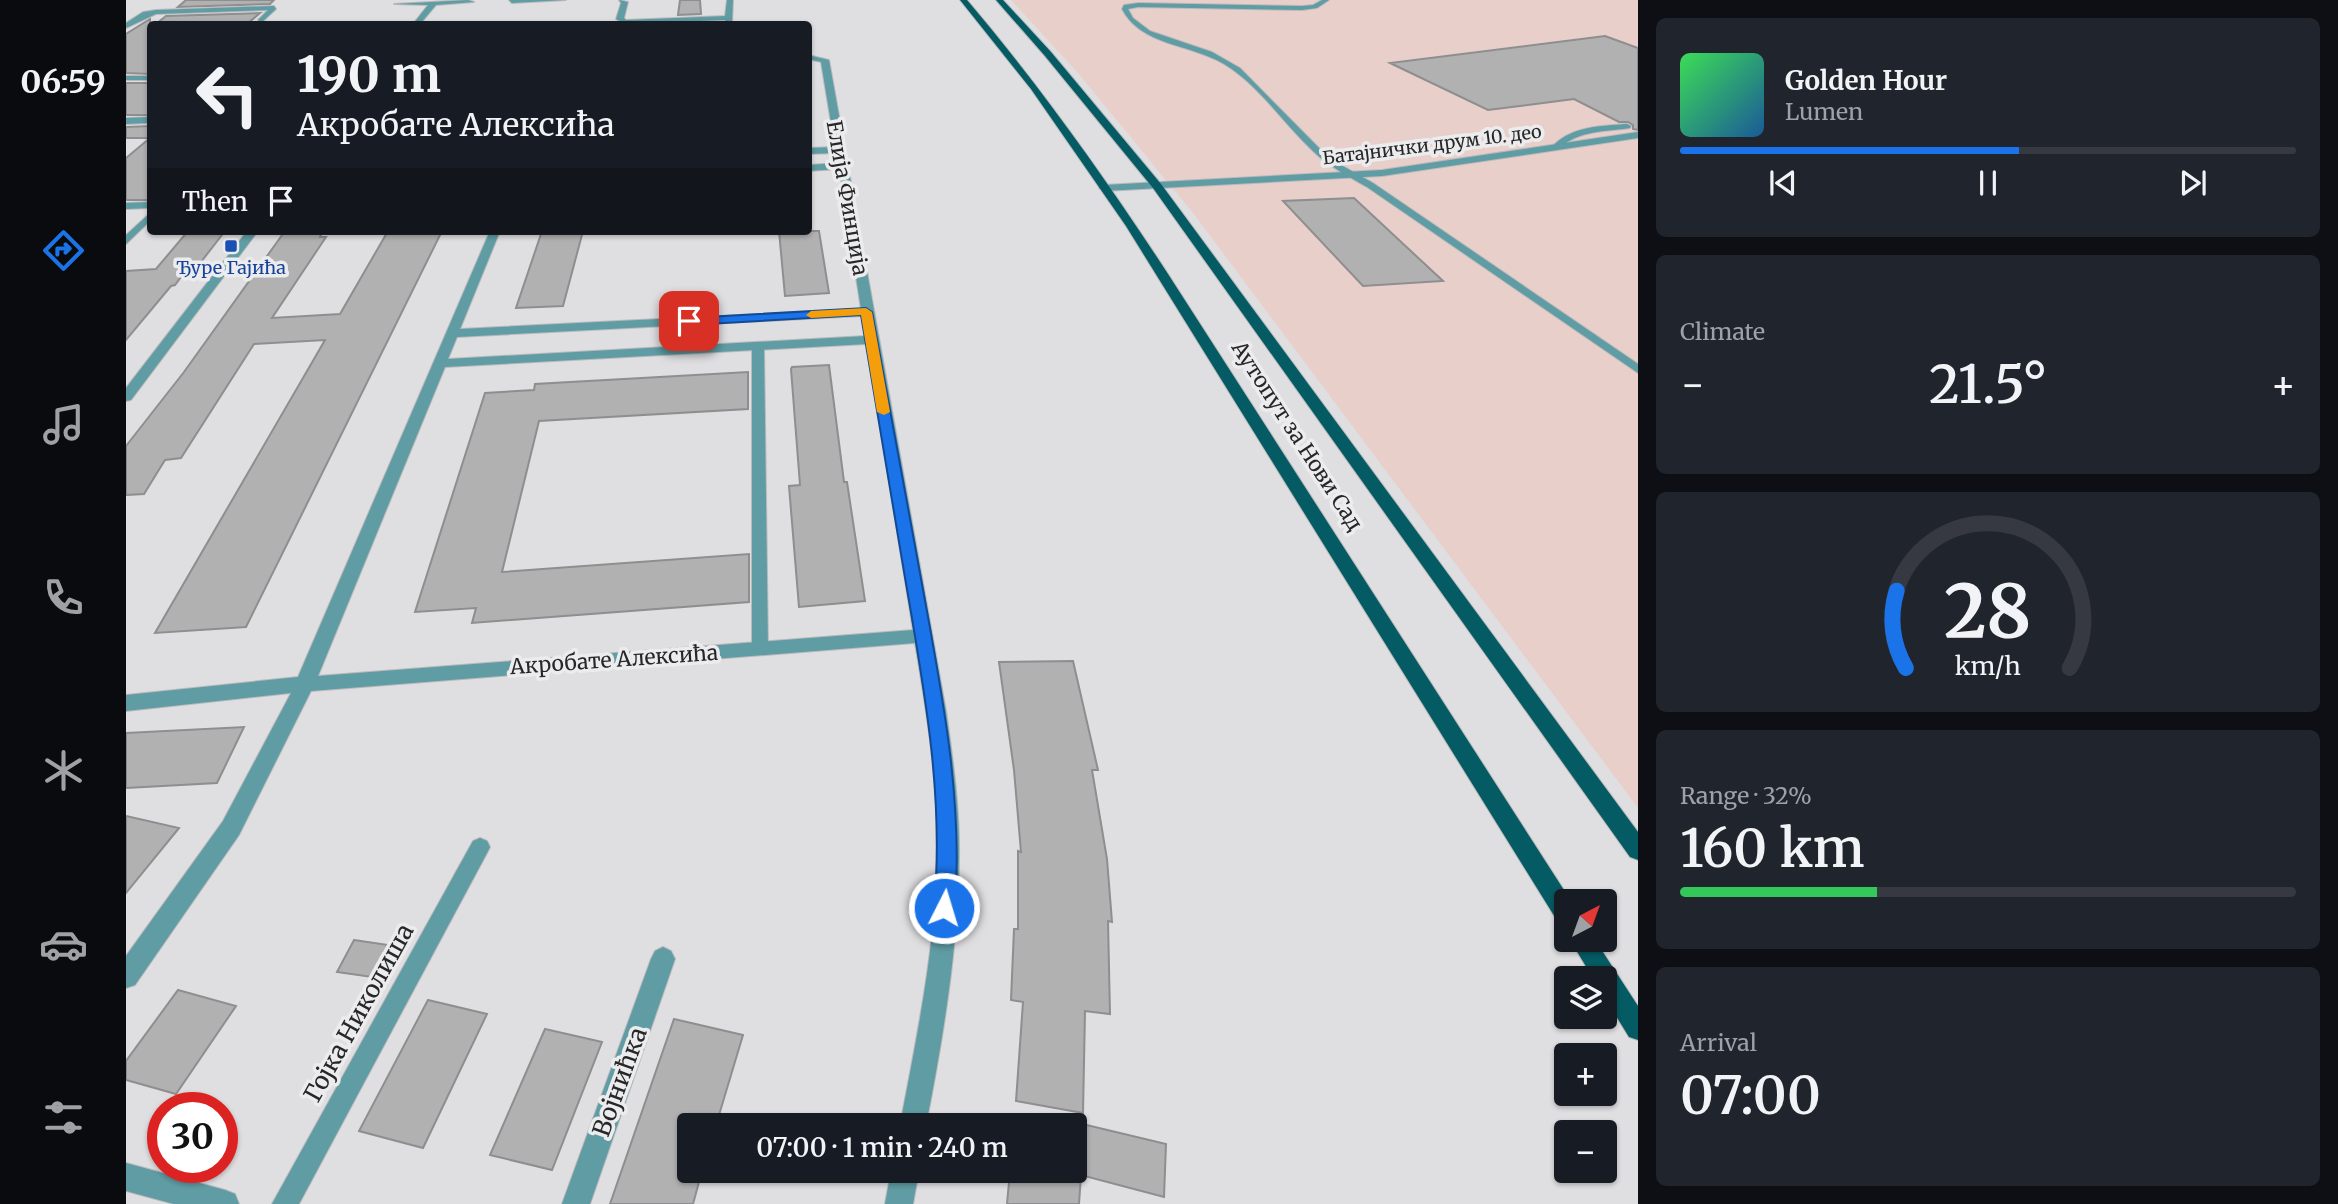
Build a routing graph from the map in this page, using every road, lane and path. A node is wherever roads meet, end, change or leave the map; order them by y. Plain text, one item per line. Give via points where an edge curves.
1 (227, 0) edge
2 (563, 0) edge
3 (622, 0) edge
4 (730, 0) edge
5 (963, 0) edge
6 (999, 0) edge
7 (1326, 0) edge
8 (512, 1) edge
9 (471, 2) dead end
10 (1112, 2) dead end
11 (434, 3) junction
12 (1178, 3) edge
13 (397, 4) dead end
14 (213, 10) junction
15 (1126, 10) junction
16 (262, 20) dead end
17 (419, 21) edge
18 (623, 21) edge
19 (728, 21) edge
20 (126, 26) edge
21 (812, 58) edge
22 (126, 78) edge
23 (147, 78) edge
24 (147, 120) edge
25 (126, 121) edge
26 (1627, 126) dead end
27 (1638, 135) edge
28 (1557, 146) junction
29 (839, 150) junction
30 (812, 151) edge
31 (843, 166) junction
32 (812, 167) edge
33 (1353, 176) junction
34 (1157, 186) junction
35 (1104, 188) junction
36 (147, 205) edge
37 (126, 206) edge
38 (147, 219) edge
39 (250, 235) edge
40 (493, 235) edge
41 (126, 241) edge
42 (866, 312) junction
43 (453, 333) junction
44 (871, 340) junction
45 (758, 346) junction
46 (441, 363) junction
47 (1638, 369) edge
48 (126, 397) edge
49 (922, 636) junction
50 (760, 649) junction
51 (306, 684) junction
52 (126, 703) edge
53 (480, 847) dead end
54 (1638, 850) edge
55 (1554, 895) edge
56 (1590, 952) edge
57 (663, 959) dead end
58 (126, 976) edge
59 (1638, 1028) edge
60 (915, 1113) edge
61 (126, 1177) edge
62 (903, 1183) edge
63 (225, 1204) edge
64 (285, 1204) edge
65 (576, 1204) edge
66 (899, 1204) edge

1 - 14 street
2 - 8 street
3 - 18 street
4 - 19 street
5 - 35 main road, Аутопут за Нови Сад via 1051,111
6 - 34 main road, Аутопут за Нови Сад
7 - 12 lane via 1302,8
9 - 11 street
10 - 15 lane
11 - 13 street
11 - 17 street
12 - 15 lane
14 - 16 street via 274,8
14 - 20 street via 150,13
15 - 33 lane via 1134,23 1148,31 1228,62 1317,151
21 - 29 street, Елија Финција via 825,60
22 - 23 street
24 - 25 street
26 - 28 lane via 1576,135
27 - 28 street, Батајнички друм 10. део
28 - 33 street, Батајнички друм 10. део
29 - 30 street
29 - 31 street, Елија Финција
31 - 32 street
31 - 42 street, Елија Финција
33 - 34 street, Батајнички друм 10. део
33 - 47 lane
34 - 35 street, Батајнички друм 10. део
34 - 54 main road, Аутопут за Нови Сад
35 - 55 main road, Аутопут за Нови Сад via 1344,557
36 - 37 street
38 - 41 lane
39 - 48 street
40 - 43 street
42 - 43 street
42 - 44 street, Елија Финција
43 - 46 street
44 - 45 street
44 - 49 street, Елија Финција
45 - 46 street
45 - 50 lane
46 - 51 street
49 - 50 street, Акробате Алексића
49 - 60 street, Елија Финција via 944,773 948,861 940,954
50 - 51 street, Акробате Алексића
51 - 52 street, Акробате Алексића
51 - 58 street via 232,828
53 - 64 lane, Гојка Николиша
56 - 59 main road
57 - 65 street, Војнићка
61 - 63 street
62 - 66 street

